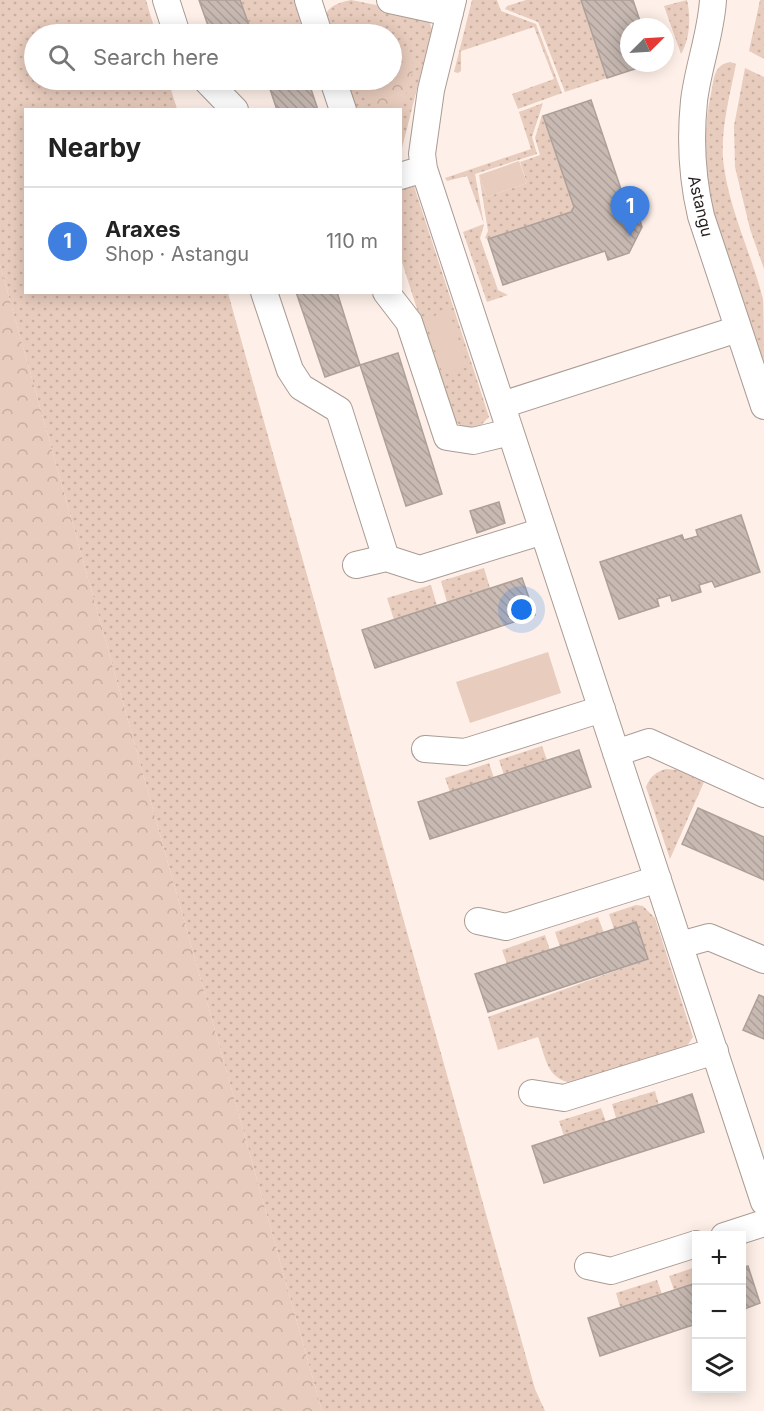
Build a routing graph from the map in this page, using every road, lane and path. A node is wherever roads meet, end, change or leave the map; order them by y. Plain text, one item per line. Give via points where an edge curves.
1 (166, 0) edge
2 (308, 0) edge
3 (390, 0) edge
4 (713, 0) edge
5 (451, 6) edge
6 (174, 24) edge
7 (316, 24) edge
8 (216, 90) edge
9 (336, 90) edge
10 (233, 108) edge
11 (342, 108) edge
12 (412, 172) edge
13 (265, 294) edge
14 (388, 294) edge
15 (738, 329) junction
16 (502, 405) junction
17 (764, 406) edge
18 (510, 432) junction
19 (543, 531) junction
20 (386, 558) junction
21 (356, 565) dead end
22 (602, 709) junction
23 (425, 748) dead end
24 (616, 753) junction
25 (764, 794) edge
26 (658, 879) junction
27 (478, 921) dead end
28 (680, 945) junction
29 (764, 960) edge
30 (715, 1051) junction
31 (532, 1093) dead end
32 (754, 1134) edge
33 (764, 1202) edge
34 (764, 1223) edge
35 (739, 1231) edge
36 (692, 1245) edge
37 (588, 1266) dead end

1 - 6 street
2 - 7 street
3 - 5 street
4 - 15 street, Astangu via 694,100 691,153 701,216
5 - 12 street via 431,90 422,154
8 - 10 street
9 - 11 street
12 - 16 street
13 - 20 street via 290,370 301,387 339,410
14 - 18 street via 409,322 447,437 473,441
15 - 16 street
15 - 17 street, Astangu
16 - 18 street
18 - 19 street
19 - 20 street via 420,569
19 - 22 street
20 - 21 street
22 - 23 street via 465,752
22 - 24 street
24 - 25 street via 649,742
24 - 26 street
26 - 27 street via 506,927
26 - 28 street
28 - 29 street via 709,937
28 - 30 street
30 - 31 street via 564,1098
30 - 32 street
32 - 33 street
34 - 35 street
36 - 37 street via 611,1271

